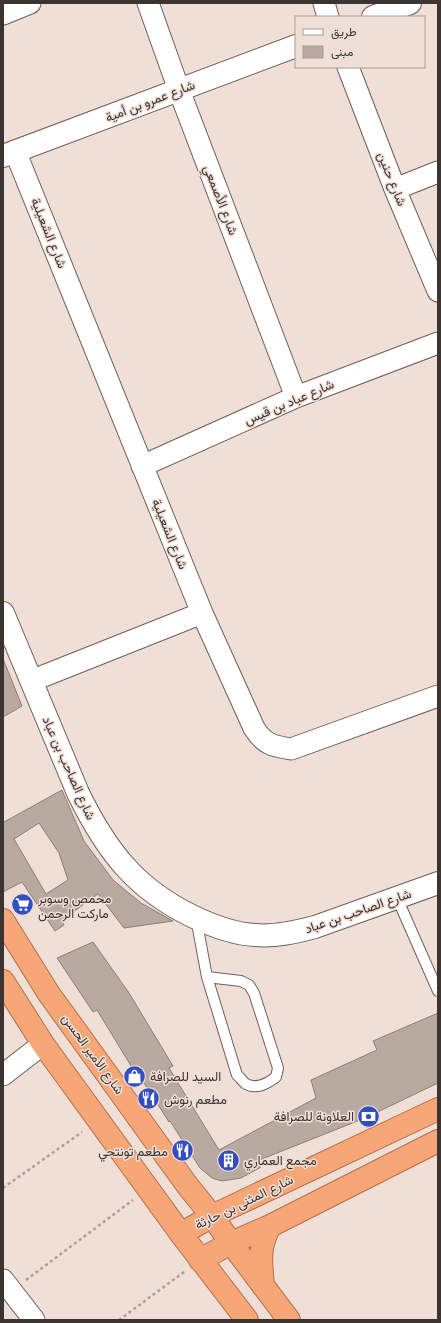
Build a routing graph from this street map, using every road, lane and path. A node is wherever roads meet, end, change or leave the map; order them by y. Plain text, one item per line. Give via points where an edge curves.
1 (30, 3) edge
2 (148, 3) edge
3 (324, 3) edge
4 (410, 3) edge
5 (3, 14) edge
6 (328, 16) edge
7 (375, 16) edge
8 (295, 46) edge
9 (348, 68) edge
10 (179, 90) junction
11 (9, 154) edge
12 (438, 172) edge
13 (395, 189) junction
14 (438, 291) edge
15 (438, 343) edge
16 (296, 397) junction
17 (142, 466) junction
18 (3, 613) edge
19 (202, 613) junction
20 (31, 681) junction
21 (438, 696) edge
22 (438, 882) edge
23 (397, 898) junction
24 (196, 918) junction
25 (3, 920) edge
26 (207, 977) junction
27 (3, 981) edge
28 (438, 991) edge
29 (50, 994) junction
30 (22, 1012) junction
31 (42, 1044) junction
32 (3, 1074) edge
33 (438, 1109) edge
34 (98, 1121) junction
35 (438, 1142) edge
36 (187, 1185) junction
37 (3, 1188) edge
38 (148, 1189) junction
39 (253, 1198) junction
40 (212, 1216) junction
41 (270, 1226) junction
42 (181, 1234) junction
43 (231, 1243) junction
44 (200, 1260) junction
45 (7, 1285) edge
46 (264, 1286) junction
47 (34, 1320) edge
48 (119, 1320) edge
49 (247, 1320) edge
50 (289, 1320) edge

1 - 5 street
2 - 10 street, شارع الأصمعي
3 - 6 street
4 - 7 street
8 - 10 street, شارع عمرو بن أمية
9 - 13 street, شارع حنين
10 - 11 street, شارع عمرو بن أمية
10 - 16 street, شارع الأصمعي
11 - 17 street, شارع الشعيلية
12 - 13 street
13 - 14 street, شارع حنين
15 - 16 street, شارع عباد بن قيس
16 - 17 street, شارع عباد بن قيس
17 - 19 street, شارع الشعيلية
18 - 20 street, شارع الصاحب بن عباد
19 - 20 street
19 - 21 street, شارع الشعيلية via 254,728 260,738 278,747 291,749
20 - 24 street, شارع الصاحب بن عباد via 89,817 119,862 146,888 178,910
22 - 23 street, شارع الصاحب بن عباد
23 - 24 street, شارع الصاحب بن عباد via 315,928 275,935 234,932
23 - 28 lane
24 - 26 lane
25 - 29 highway, شارع الأمير الحسن
26 - 26 lane via 238,1075 246,1084 256,1086 268,1083 276,1077 278,1068 250,985 241,981
27 - 30 highway
29 - 30 highway
29 - 36 highway, شارع الأمير الحسن
30 - 31 highway
31 - 32 street
31 - 34 highway
33 - 39 highway, شارع المثنى بن حارثة
34 - 37 path
34 - 38 highway
35 - 41 highway
36 - 39 highway via 200,1192 229,1200
36 - 40 highway, شارع الأمير الحسن
38 - 42 highway
38 - 45 path
39 - 40 highway, شارع المثنى بن حارثة
40 - 42 highway, شارع المثنى بن حارثة
40 - 43 highway, شارع الأمير الحسن
41 - 43 highway
41 - 46 highway via 263,1238 261,1249
42 - 44 highway
43 - 44 highway
43 - 46 highway, شارع الأمير الحسن
44 - 48 path
44 - 49 highway
45 - 47 street
46 - 50 highway, شارع الأمير الحسن

